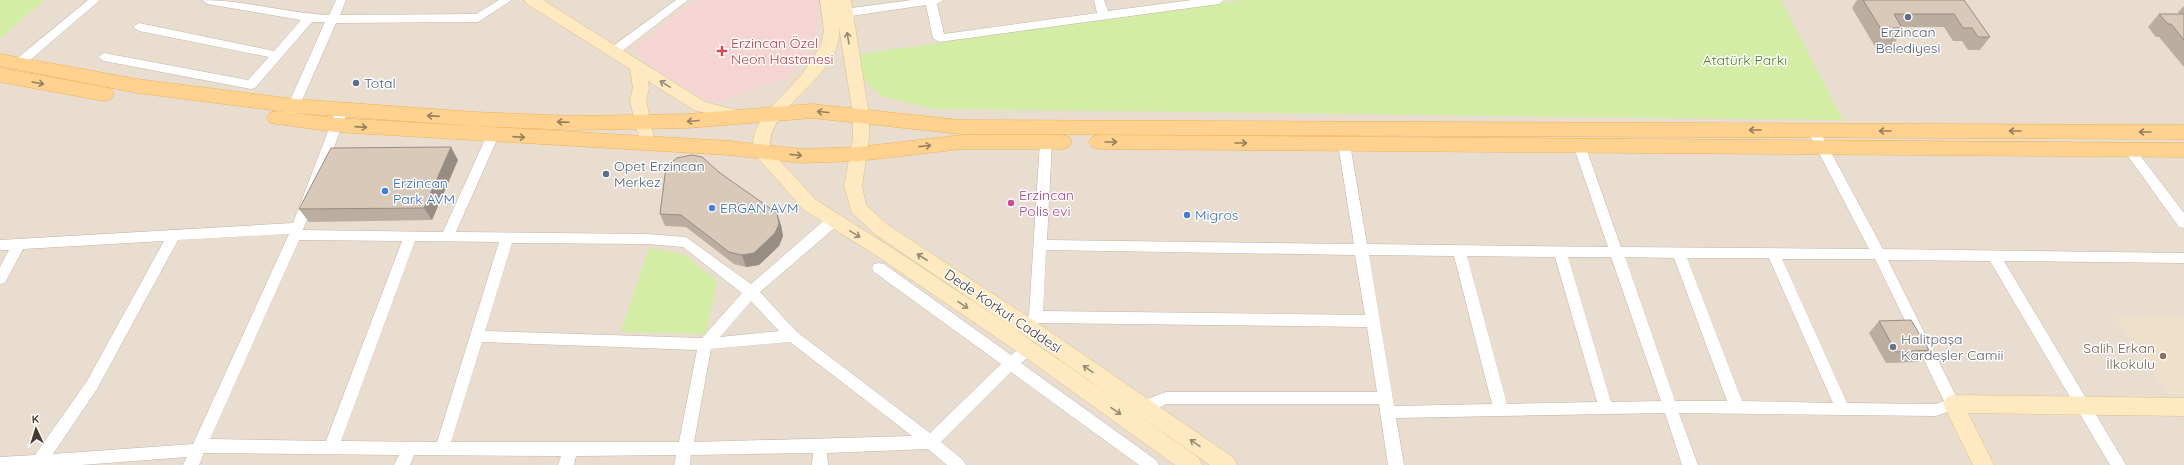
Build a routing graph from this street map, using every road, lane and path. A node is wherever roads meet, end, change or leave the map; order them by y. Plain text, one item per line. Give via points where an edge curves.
1 (95, 0) edge
2 (207, 0) edge
3 (341, 0) edge
4 (507, 0) edge
5 (532, 0) edge
6 (683, 0) edge
7 (828, 0) edge
8 (934, 0) edge
9 (1099, 0) edge
10 (1219, 0) edge
11 (844, 6) edge
12 (1104, 17) junction
13 (309, 18) junction
14 (333, 18) junction
15 (139, 27) dead end
16 (613, 52) junction
17 (277, 55) junction
18 (104, 57) dead end
19 (9, 62) edge
20 (638, 68) junction
21 (0, 75) edge
22 (291, 112) junction
23 (775, 113) junction
24 (861, 115) junction
25 (738, 116) junction
26 (339, 117) junction
27 (641, 122) junction
28 (2184, 132) edge
29 (493, 135) junction
30 (1817, 139) junction
31 (1046, 142) junction
32 (647, 143) junction
33 (1344, 144) junction
34 (1579, 145) junction
35 (2129, 149) junction
36 (2184, 150) edge
37 (762, 152) junction
38 (858, 154) junction
39 (833, 222) junction
40 (2184, 223) edge
41 (296, 232) junction
42 (174, 235) junction
43 (411, 236) junction
44 (447, 237) junction
45 (507, 238) junction
46 (19, 244) junction
47 (0, 245) edge
48 (1039, 245) junction
49 (1363, 250) junction
50 (1459, 251) junction
51 (1560, 252) junction
52 (1617, 252) junction
53 (1678, 252) junction
54 (1772, 253) junction
55 (1878, 253) junction
56 (1994, 255) junction
57 (2184, 258) edge
58 (879, 268) dead end
59 (0, 279) edge
60 (751, 292) junction
61 (1031, 321) junction
62 (1374, 321) junction
63 (476, 336) junction
64 (792, 336) junction
65 (705, 344) junction
66 (1029, 349) junction
67 (1010, 364) junction
68 (1953, 404) junction
69 (1387, 405) junction
70 (2082, 406) junction
71 (1670, 407) junction
72 (2184, 407) edge
73 (1606, 408) junction
74 (1737, 408) junction
75 (1146, 409) junction
76 (1843, 409) junction
77 (1501, 410) junction
78 (931, 442) junction
79 (331, 447) junction
80 (199, 448) junction
81 (410, 448) junction
82 (442, 448) junction
83 (820, 448) junction
84 (570, 449) junction
85 (685, 450) junction
86 (38, 461) junction
87 (109, 461) edge
88 (0, 464) edge
89 (192, 465) edge
90 (402, 465) edge
91 (566, 465) edge
92 (682, 465) edge
93 (820, 465) edge
94 (958, 465) edge
95 (1151, 465) edge
96 (1192, 465) edge
97 (1227, 465) edge
98 (1396, 465) edge
99 (1690, 465) edge
100 (1984, 465) edge
101 (2118, 465) edge

1 - 19 street
2 - 13 street
3 - 14 street
4 - 14 street via 478,18
5 - 16 main road
6 - 16 street
7 - 23 main road via 832,38 825,55 809,78
8 - 11 street
8 - 12 street via 939,38
9 - 12 street
10 - 12 street
24 -> 11 main road, Dede Korkut Caddesi
13 - 14 street
13 - 17 street
14 - 22 street
15 - 17 street
16 - 20 main road
17 - 18 street via 251,84
19 - 22 main road
25 -> 20 main road via 700,106
20 - 27 main road
21 -> 22 main road via 148,101
22 - 26 main road
24 -> 23 main road via 812,111
23 - 25 main road
23 - 37 main road via 764,128 759,142
30 -> 24 main road via 960,127 891,121
24 - 38 main road, Dede Korkut Caddesi
25 -> 27 main road
27 -> 26 main road via 574,123
26 -> 29 main road
26 - 41 street
27 - 32 main road
28 -> 30 main road
29 -> 32 main road
29 - 44 street
30 - 34 main road
30 - 35 main road
30 - 55 street
31 -> 33 main road
38 -> 31 main road via 962,142
31 - 48 street
32 - 37 main road
33 - 34 main road
33 - 49 street
34 - 52 street
35 - 36 main road
35 - 40 street
37 -> 38 main road via 802,156
37 - 39 main road, Dede Korkut Caddesi via 810,205
61 -> 38 main road, Dede Korkut Caddesi via 882,230 858,208 853,186
39 - 60 street
39 -> 66 main road, Dede Korkut Caddesi via 883,251
41 - 42 street
41 - 43 street
41 - 80 street
42 - 46 street
42 - 86 street via 92,385
43 - 44 street
43 - 79 street
44 - 45 street
45 - 60 street via 647,239 686,242
45 - 63 street
46 - 47 street
46 - 59 street
48 - 49 street
48 - 61 street
49 - 50 street
49 - 62 street
50 - 51 street
50 - 77 street
51 - 52 street
51 - 73 street
52 - 53 street
52 - 71 street
53 - 54 street
53 - 74 street
54 - 55 street
54 - 76 street
55 - 56 street
55 - 68 street
56 - 57 street
56 - 70 street
58 - 67 street
60 - 64 street
60 - 65 street
61 - 62 street
75 -> 61 main road, Dede Korkut Caddesi
62 - 69 street
63 - 65 street
63 - 82 street
64 - 65 street
64 - 78 street
65 - 85 street
66 - 67 street
66 -> 96 main road, Dede Korkut Caddesi
67 - 78 street
67 - 95 street
68 - 70 main road
68 - 76 street via 1936,410
68 - 100 main road
69 - 75 street via 1166,398 1152,403
69 - 77 street
69 - 98 street
70 - 72 main road
70 - 101 street
71 - 73 street
71 - 74 street
71 - 99 street
73 - 77 street
74 - 76 street
97 -> 75 main road, Dede Korkut Caddesi
78 - 83 street
78 - 94 street
79 - 80 street
79 - 81 street
80 - 87 street
80 - 89 street
81 - 82 street
81 - 90 street
82 - 84 street
83 - 85 street
83 - 93 street
84 - 85 street
84 - 91 street
85 - 92 street
86 - 87 street
86 - 88 street

